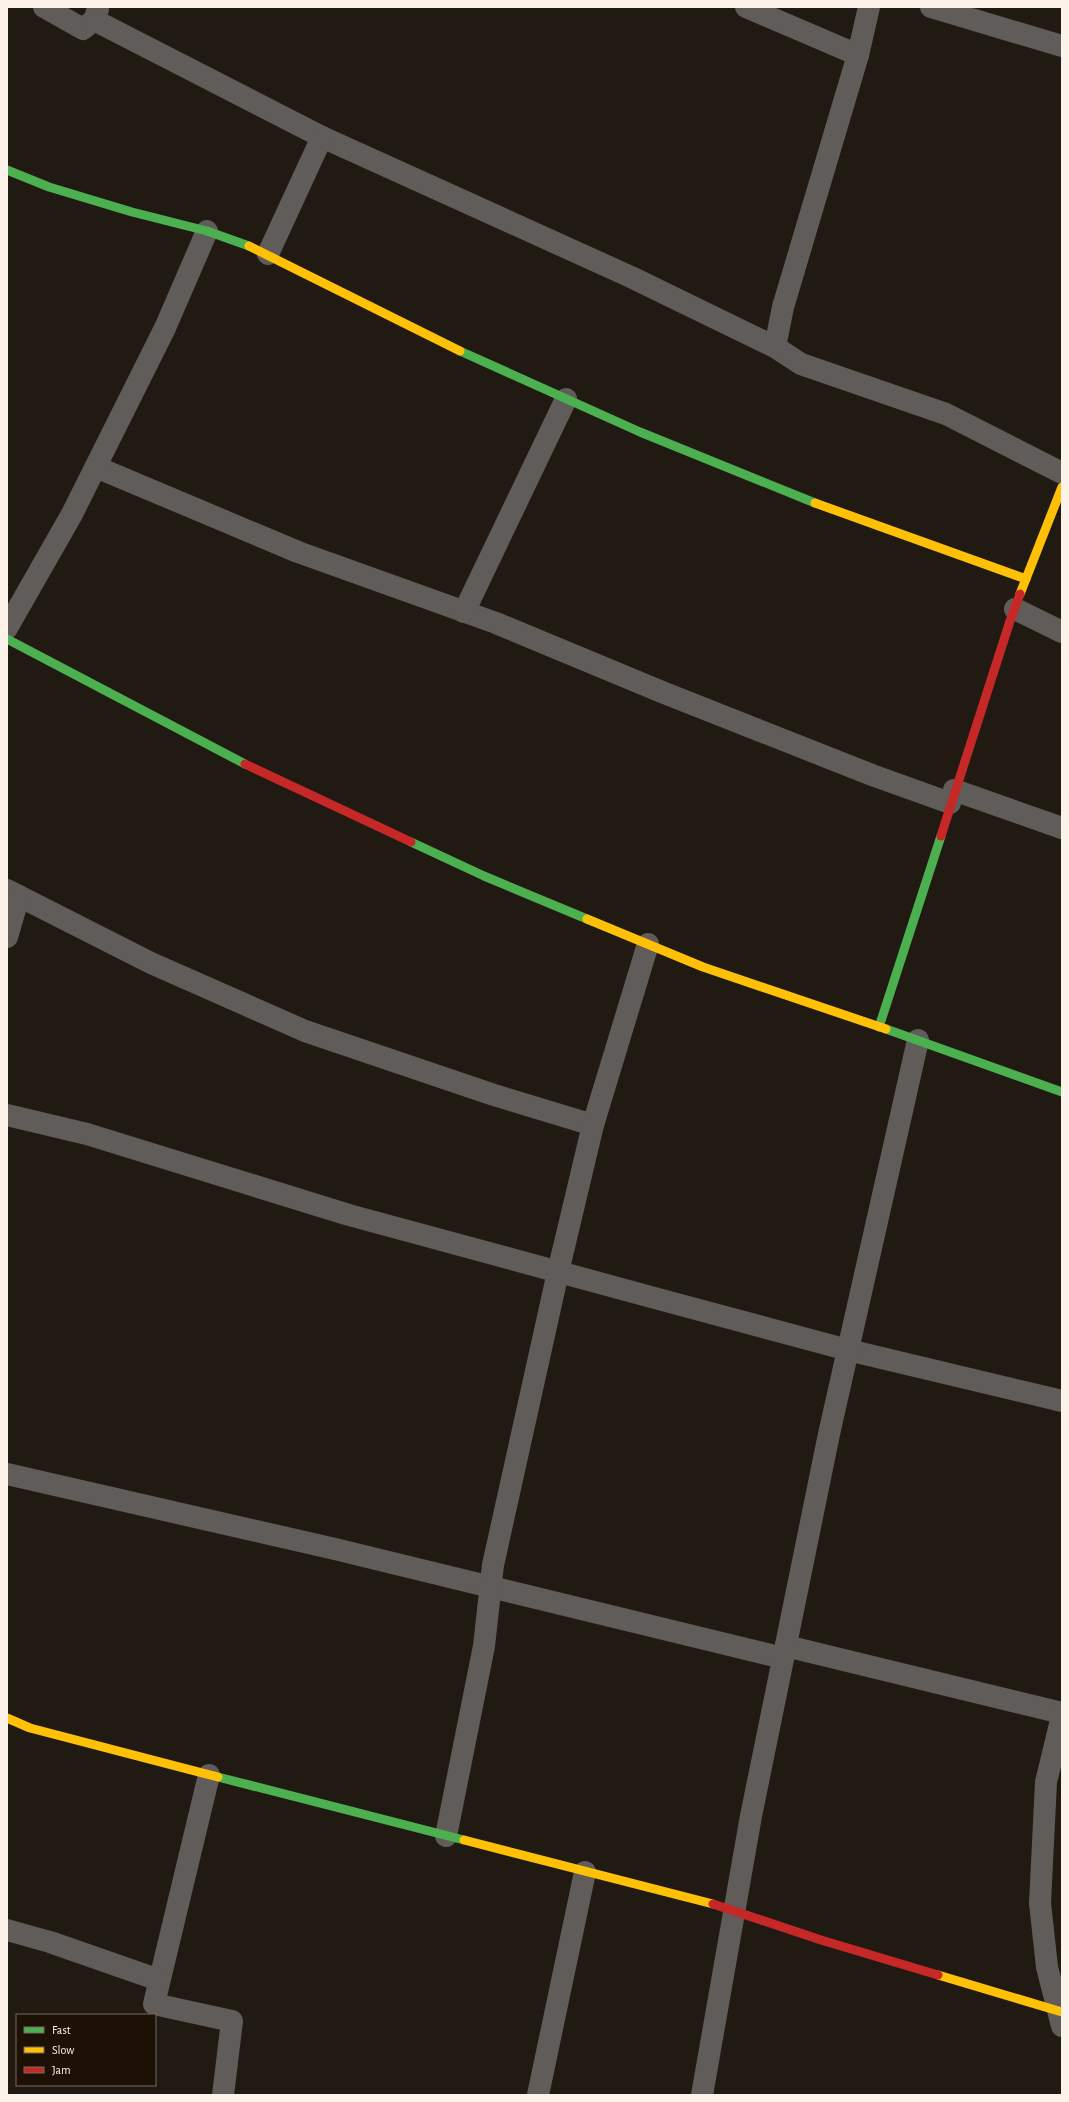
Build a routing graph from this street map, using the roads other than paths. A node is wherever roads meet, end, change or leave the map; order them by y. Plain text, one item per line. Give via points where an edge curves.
1 (44, 7) edge
2 (746, 7) edge
3 (869, 7) edge
4 (931, 7) edge
5 (97, 14) edge
6 (1062, 46) edge
7 (858, 55) junction
8 (322, 137) junction
9 (7, 170) edge
10 (207, 231) junction
11 (268, 254) junction
12 (775, 348) junction
13 (566, 399) junction
14 (96, 467) junction
15 (1062, 474) edge
16 (1062, 487) edge
17 (1026, 579) junction
18 (1014, 609) junction
19 (464, 612) junction
20 (7, 628) edge
21 (1062, 632) edge
22 (7, 639) edge
23 (952, 797) junction
24 (1062, 828) edge
25 (13, 893) edge
26 (7, 937) edge
27 (648, 944) junction
28 (879, 1026) junction
29 (918, 1040) junction
30 (1062, 1092) edge
31 (7, 1115) edge
32 (593, 1125) junction
33 (558, 1272) junction
34 (848, 1350) junction
35 (1062, 1401) edge
36 (7, 1474) edge
37 (491, 1587) junction
38 (784, 1652) junction
39 (7, 1718) edge
40 (1062, 1719) edge
41 (209, 1775) junction
42 (446, 1836) junction
43 (585, 1872) junction
44 (734, 1910) junction
45 (7, 1930) edge
46 (159, 1980) junction
47 (1061, 2016) edge
48 (223, 2095) edge
49 (538, 2095) edge
50 (702, 2095) edge

1 - 5 street via 83,29
2 - 7 street
3 - 7 street
4 - 6 street
5 - 8 street
7 - 12 street via 783,308
8 - 11 street
8 - 12 street via 631,277
9 - 10 street via 49,187
10 - 11 street
10 - 14 street via 165,328
11 - 13 street via 437,341
12 - 15 street via 801,364 946,414
13 - 17 street via 789,494
13 - 19 street
14 - 19 street via 298,552
14 - 20 street
16 - 17 street
17 - 18 street
18 - 21 street
18 - 23 street
19 - 23 street via 864,772
22 - 27 street via 251,767 484,876
23 - 24 street
23 - 28 street
25 - 26 street
25 - 32 street via 152,963 305,1030 494,1095
27 - 28 street via 703,967
27 - 32 street
28 - 29 street
29 - 30 street
29 - 34 street
31 - 33 street via 87,1134 349,1215
32 - 33 street
33 - 34 street
33 - 37 street via 493,1564
34 - 35 street
34 - 38 street
36 - 37 street
37 - 38 street
37 - 42 street via 484,1646
38 - 40 street
38 - 44 street
39 - 41 street via 30,1728
40 - 47 street via 1046,1782 1040,1903 1047,1967
41 - 42 street
41 - 46 street
42 - 43 street
43 - 44 street
43 - 49 street
44 - 47 street
44 - 50 street
45 - 46 street via 50,1942
46 - 48 street via 154,2004 232,2021

